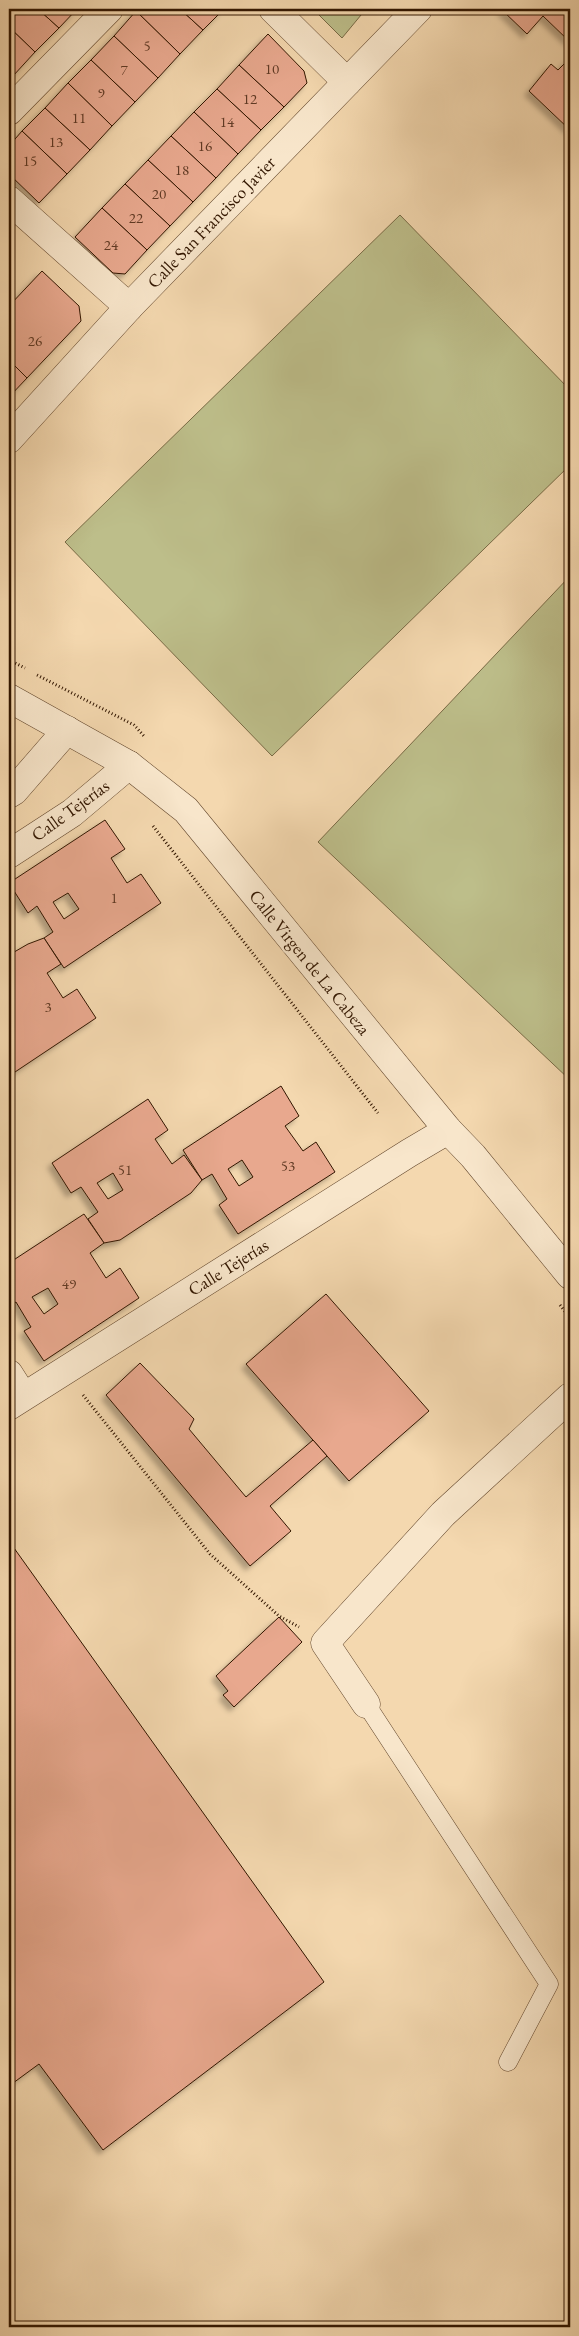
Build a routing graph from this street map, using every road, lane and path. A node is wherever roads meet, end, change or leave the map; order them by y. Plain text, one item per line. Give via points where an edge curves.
1 (109, 9) edge
2 (273, 9) edge
3 (418, 9) edge
4 (347, 82) junction
5 (9, 111) edge
6 (9, 200) edge
7 (129, 307) junction
8 (9, 439) edge
9 (9, 698) edge
10 (67, 730) junction
11 (129, 765) junction
12 (9, 794) edge
13 (152, 824) dead end
14 (9, 854) edge
15 (378, 1113) dead end
16 (448, 1130) junction
17 (570, 1275) edge
18 (63, 1371) junction
19 (14, 1392) edge
20 (570, 1397) edge
21 (325, 1643) junction
22 (366, 1704) joint
23 (508, 2062) dead end

1 - 5 street
2 - 4 street
3 - 4 street, Calle San Francisco Javier
4 - 7 street, Calle San Francisco Javier
6 - 7 street
7 - 8 street, Calle San Francisco Javier
9 - 10 street, Calle Virgen de La Cabeza
10 - 11 street, Calle Virgen de La Cabeza
10 - 12 street
11 - 14 street, Calle Tejerías via 72,813
11 - 16 street, Calle Virgen de La Cabeza via 186,810
13 - 15 path
16 - 17 street, Calle Virgen de La Cabeza
16 - 18 street, Calle Tejerías
18 - 19 street, Calle Tejerías
18 - 21 path via 210,1554 279,1616
20 - 21 street via 443,1514
21 - 22 street
22 - 23 lane via 549,1984

